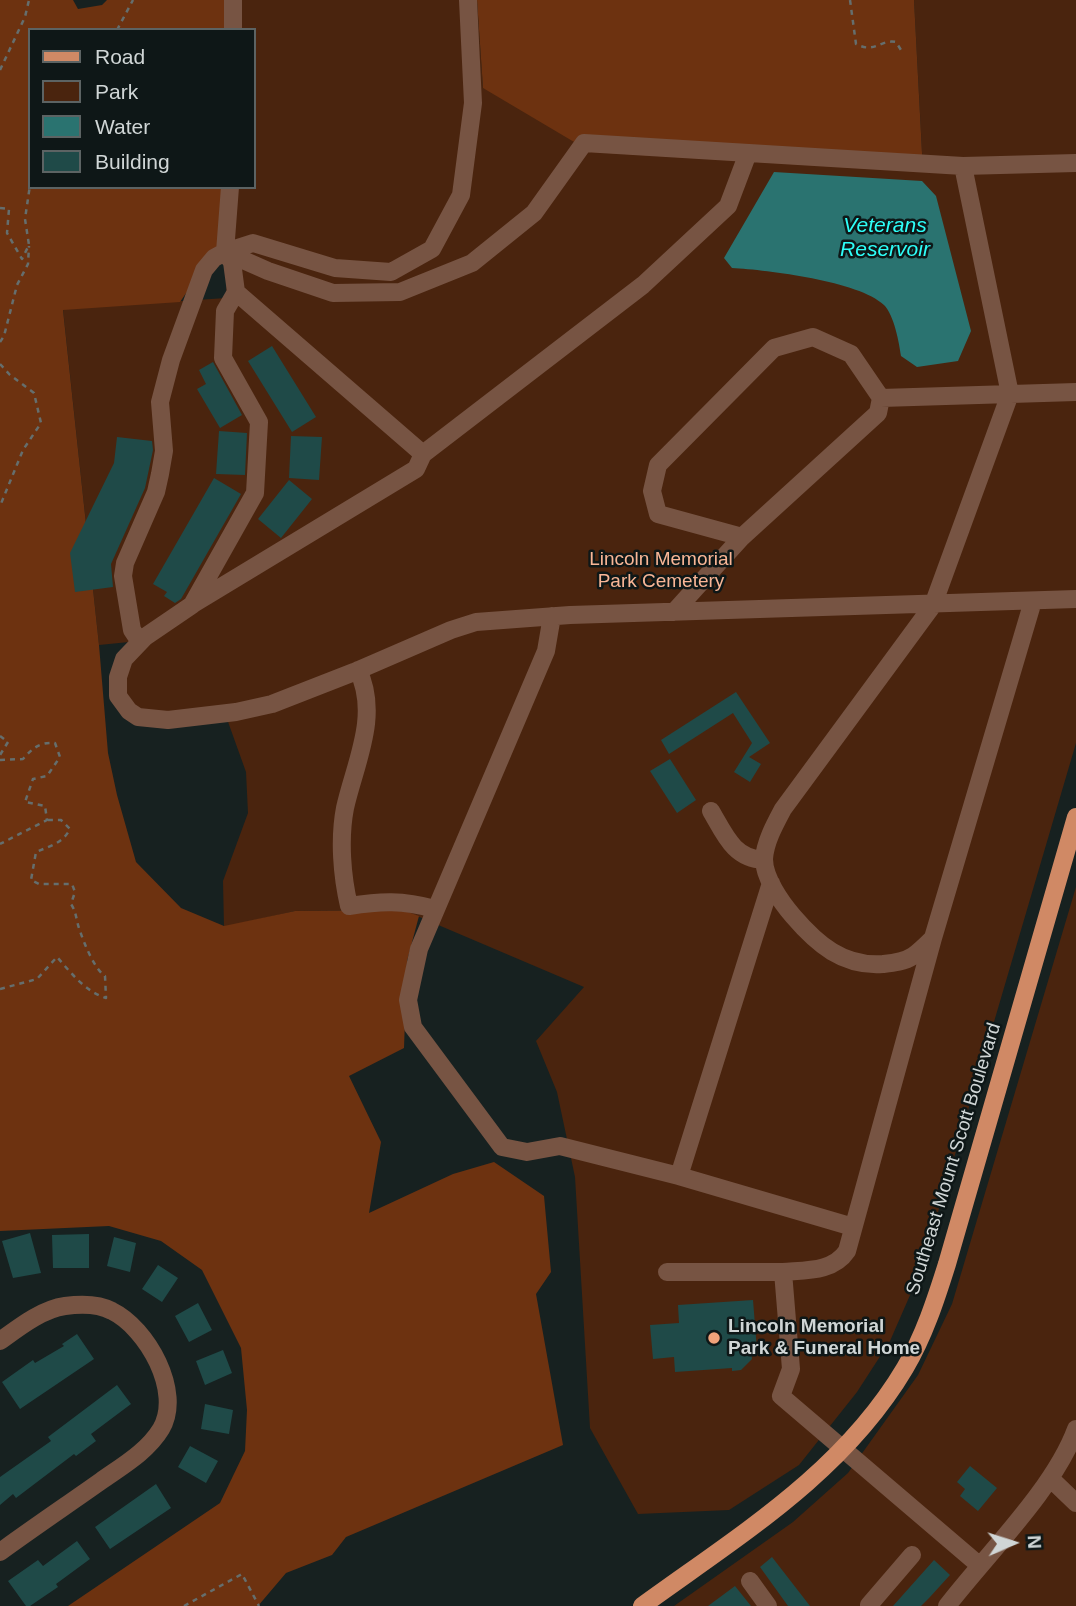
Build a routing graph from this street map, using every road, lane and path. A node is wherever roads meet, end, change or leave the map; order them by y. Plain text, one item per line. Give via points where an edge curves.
1 (29, 0) edge
2 (133, 0) edge
3 (233, 0) edge
4 (468, 0) edge
5 (850, 0) edge
6 (118, 28) edge
7 (233, 28) edge
8 (901, 50) dead end
9 (0, 70) edge
10 (748, 153) junction
11 (1076, 163) edge
12 (963, 166) junction
13 (29, 189) edge
14 (230, 189) edge
15 (0, 208) edge
16 (29, 245) junction
17 (225, 252) junction
18 (236, 292) junction
19 (0, 342) edge
20 (0, 364) edge
21 (1076, 392) edge
22 (1010, 394) junction
23 (881, 398) junction
24 (423, 454) junction
25 (0, 506) edge
26 (742, 537) junction
27 (1076, 599) edge
28 (1033, 601) junction
29 (192, 605) junction
30 (933, 605) junction
31 (674, 612) junction
32 (552, 616) junction
33 (140, 642) junction
34 (359, 670) junction
35 (0, 736) edge
36 (0, 755) edge
37 (0, 760) edge
38 (711, 811) dead end
39 (1076, 817) edge
40 (47, 820) junction
41 (0, 844) edge
42 (764, 860) junction
43 (771, 883) junction
44 (435, 909) junction
45 (933, 938) junction
46 (0, 989) edge
47 (679, 1176) junction
48 (853, 1227) junction
49 (667, 1272) dead end
50 (783, 1272) junction
51 (0, 1341) edge
52 (1076, 1429) edge
53 (842, 1450) junction
54 (1050, 1478) junction
55 (1076, 1503) edge
56 (0, 1552) edge
57 (912, 1555) dead end
58 (979, 1565) junction
59 (750, 1581) dead end
60 (184, 1606) edge
61 (259, 1606) edge
62 (642, 1606) edge
63 (768, 1606) edge
64 (871, 1606) edge
65 (947, 1606) edge

1 - 9 path
2 - 6 path
3 - 7 street
4 - 17 street via 473,103 461,195 432,249 391,272 335,268 253,243
5 - 8 path via 856,44 865,48 889,41
10 - 12 street
10 - 17 street via 584,143 534,213 472,263 400,292 333,293
10 - 24 street via 728,206 643,285
11 - 12 street
12 - 22 street
13 - 16 path via 25,219
14 - 17 street
15 - 16 path via 9,209 7,233 22,259
16 - 19 path via 28,264
17 - 18 street via 232,262
17 - 33 street via 204,271 171,360 160,402 164,451 156,492 122,576 132,630
18 - 24 street
18 - 29 street via 225,311 223,358 259,422 255,493
20 - 25 path via 34,393 41,423 23,450
21 - 22 street
22 - 23 street
22 - 30 street
23 - 26 street via 878,413
23 - 26 street via 851,354 813,337 774,348 659,465 652,491 658,514
24 - 29 street via 416,469
26 - 31 street
27 - 28 street
28 - 30 street
28 - 45 street
29 - 33 street
30 - 31 street
30 - 42 street via 783,809
31 - 32 street
32 - 34 street via 477,622
32 - 44 street via 546,650
33 - 34 street via 124,659 118,696 138,717 155,720 272,704
34 - 44 street via 368,708 345,811 343,881 349,906 384,901
35 - 36 path via 8,742
37 - 40 path via 23,759 36,745 55,743 60,757 47,776 33,779 25,802 45,806
38 - 42 street via 738,852 749,860
39 - 53 main road, Southeast Mount Scott Boulevard via 934,1302 905,1368
40 - 41 path
40 - 46 path via 61,820 70,829 58,843 36,852 31,880 72,884 71,904 98,971 105,975 106,998 77,979 57,957 37,979
42 - 43 street
43 - 45 street via 811,937 843,960 869,965 896,963 912,957
43 - 47 street
44 - 47 street via 419,949 408,1000 413,1027 502,1147 527,1152 560,1146
45 - 48 street
47 - 48 street
48 - 50 street via 841,1260 819,1269
49 - 50 street
50 - 53 street via 790,1368 780,1396
51 - 56 street via 52,1309 109,1309 123,1317 162,1369 167,1401 162,1428 136,1456
52 - 54 street
53 - 58 street
53 - 62 main road, Southeast Mount Scott Boulevard via 786,1501
54 - 55 street
54 - 58 street
57 - 64 street
58 - 65 street
59 - 63 street
60 - 61 path via 242,1574

